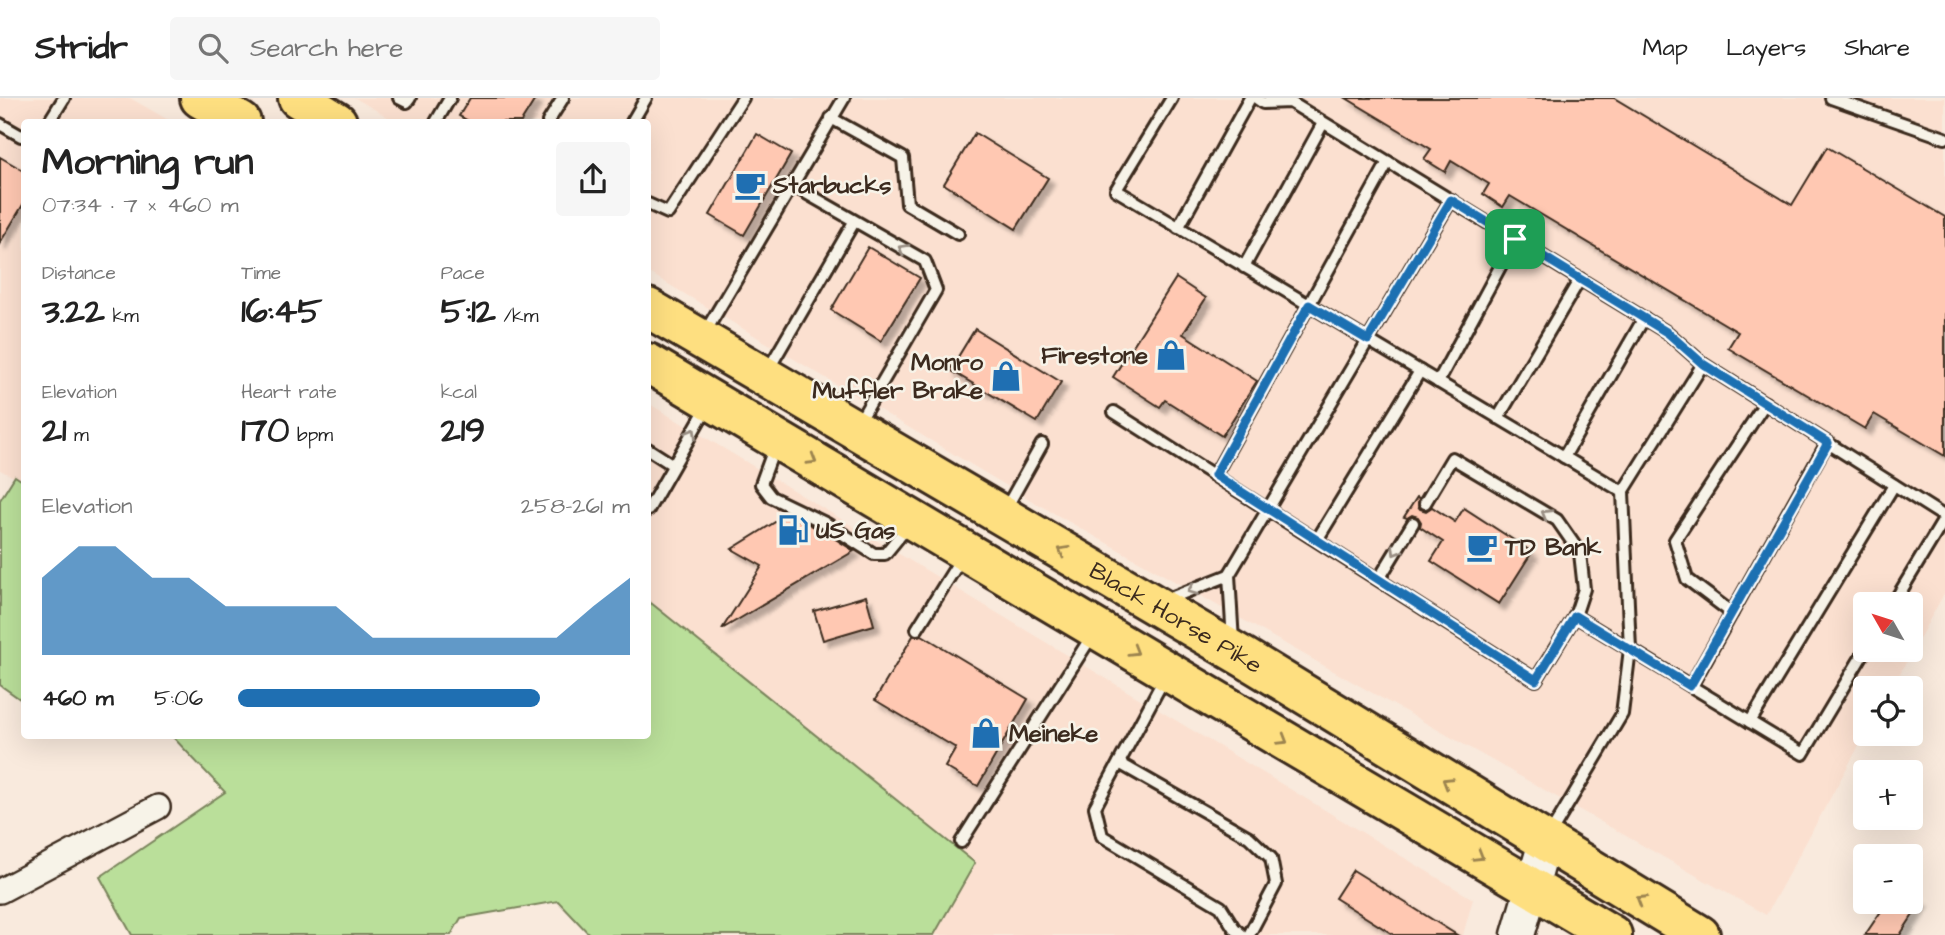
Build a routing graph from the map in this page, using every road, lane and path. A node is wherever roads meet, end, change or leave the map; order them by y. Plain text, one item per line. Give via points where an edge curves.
1 (64, 98) edge
2 (200, 98) edge
3 (298, 98) edge
4 (398, 98) edge
5 (410, 98) edge
6 (450, 98) edge
7 (563, 98) edge
8 (646, 98) edge
9 (743, 98) edge
10 (844, 98) edge
11 (1172, 98) edge
12 (1250, 98) edge
13 (1256, 98) edge
14 (1831, 98) edge
15 (831, 118) junction
16 (50, 119) edge
17 (236, 119) edge
18 (332, 119) edge
19 (438, 119) edge
20 (550, 119) edge
21 (634, 119) edge
22 (1323, 122) junction
23 (0, 124) edge
24 (21, 136) edge
25 (1945, 138) edge
26 (1388, 162) junction
27 (792, 185) junction
28 (1451, 200) junction
29 (651, 205) edge
30 (854, 222) junction
31 (1178, 228) junction
32 (958, 234) dead end
33 (1515, 239) junction
34 (1244, 267) junction
35 (1580, 279) junction
36 (1309, 305) junction
37 (651, 310) edge
38 (1644, 318) junction
39 (701, 339) junction
40 (1368, 340) junction
41 (1703, 364) junction
42 (651, 365) edge
43 (1420, 371) junction
44 (764, 376) junction
45 (1438, 382) junction
46 (711, 400) junction
47 (1765, 403) junction
48 (1114, 412) dead end
49 (1498, 418) junction
50 (855, 430) junction
51 (777, 440) junction
52 (1828, 443) junction
53 (1042, 444) dead end
54 (651, 451) edge
55 (1564, 457) junction
56 (673, 465) junction
57 (1215, 475) junction
58 (1894, 485) junction
59 (1623, 492) junction
60 (1425, 502) dead end
61 (651, 505) edge
62 (1269, 510) junction
63 (1002, 516) junction
64 (1945, 518) edge
65 (913, 520) junction
66 (1413, 523) dead end
67 (1317, 540) junction
68 (966, 552) junction
69 (1229, 575) junction
70 (1378, 579) junction
71 (1900, 592) edge
72 (1154, 605) junction
73 (1731, 613) junction
74 (1575, 616) junction
75 (918, 629) dead end
76 (1096, 629) junction
77 (1630, 649) junction
78 (1234, 652) junction
79 (1858, 662) edge
80 (1168, 671) junction
81 (1690, 686) junction
82 (1750, 722) junction
83 (1119, 762) junction
84 (158, 807) dead end
85 (961, 842) dead end
86 (1545, 842) junction
87 (1533, 887) junction
88 (0, 891) edge
89 (1242, 935) edge
90 (1249, 935) edge
91 (1518, 935) edge
92 (1612, 935) edge
93 (1700, 935) edge

1 - 16 lane
2 - 17 highway
3 - 18 highway
4 - 5 lane via 407,102
6 - 19 lane
7 - 20 lane
8 - 21 lane
9 - 29 lane via 668,213
10 - 15 lane
11 - 31 lane via 1116,190
12 - 31 lane
13 - 22 lane via 1263,103 1290,102
14 - 25 lane
15 - 27 lane
15 - 32 lane via 903,158 907,204
22 - 26 lane
22 - 34 lane
23 - 24 lane
26 - 28 lane
26 - 36 lane
27 - 30 lane
27 - 39 lane
28 - 33 lane
28 - 40 lane
30 - 44 lane
50 -> 30 lane via 936,290 925,261
31 - 34 lane
33 - 35 lane
33 - 45 lane
34 - 36 lane
35 - 38 lane
35 - 49 lane
36 - 40 lane
36 - 57 lane
37 - 39 highway, Black Horse Pike
38 - 41 lane
38 - 55 lane
39 - 44 highway, Black Horse Pike
40 - 43 lane
40 - 62 lane
41 - 47 lane
41 - 59 lane
42 - 46 highway, Black Horse Pike
43 - 45 lane
43 - 67 lane
44 - 50 highway, Black Horse Pike
45 - 49 lane
46 - 51 highway, Black Horse Pike
56 -> 46 lane
47 - 52 lane
47 - 73 lane via 1675,540 1686,579
48 - 57 lane
49 - 55 lane
50 - 63 highway, Black Horse Pike
51 -> 65 highway, Black Horse Pike
51 - 65 lane via 761,484 771,497 874,554 885,554
52 - 58 lane
52 - 73 lane
53 - 63 lane
54 - 56 lane
55 - 59 lane
56 - 61 lane
57 - 62 lane
58 - 64 lane
58 - 82 lane
59 - 77 lane
74 -> 60 lane via 1584,589 1580,553 1557,520 1452,458
62 - 67 lane
62 - 69 lane
72 -> 63 highway, Black Horse Pike
64 - 71 lane
65 - 68 highway, Black Horse Pike
66 -> 70 lane
67 - 70 lane
68 - 75 lane
68 - 76 highway, Black Horse Pike
69 -> 72 lane
69 - 78 lane
70 - 74 lane via 1536,680
72 - 78 highway, Black Horse Pike
73 - 81 lane
74 - 77 lane
76 -> 80 highway, Black Horse Pike
76 - 85 lane
77 - 81 lane
77 - 86 lane via 1622,714
86 -> 78 highway, Black Horse Pike
79 - 82 lane via 1802,754
80 - 83 lane
80 -> 87 highway, Black Horse Pike
81 - 82 lane
83 - 89 lane via 1095,807 1102,836 1221,907
83 - 90 lane via 1249,837 1271,858 1276,884
84 - 88 street
86 - 87 street
93 -> 86 highway, Black Horse Pike
87 - 91 street
87 - 92 highway, Black Horse Pike

